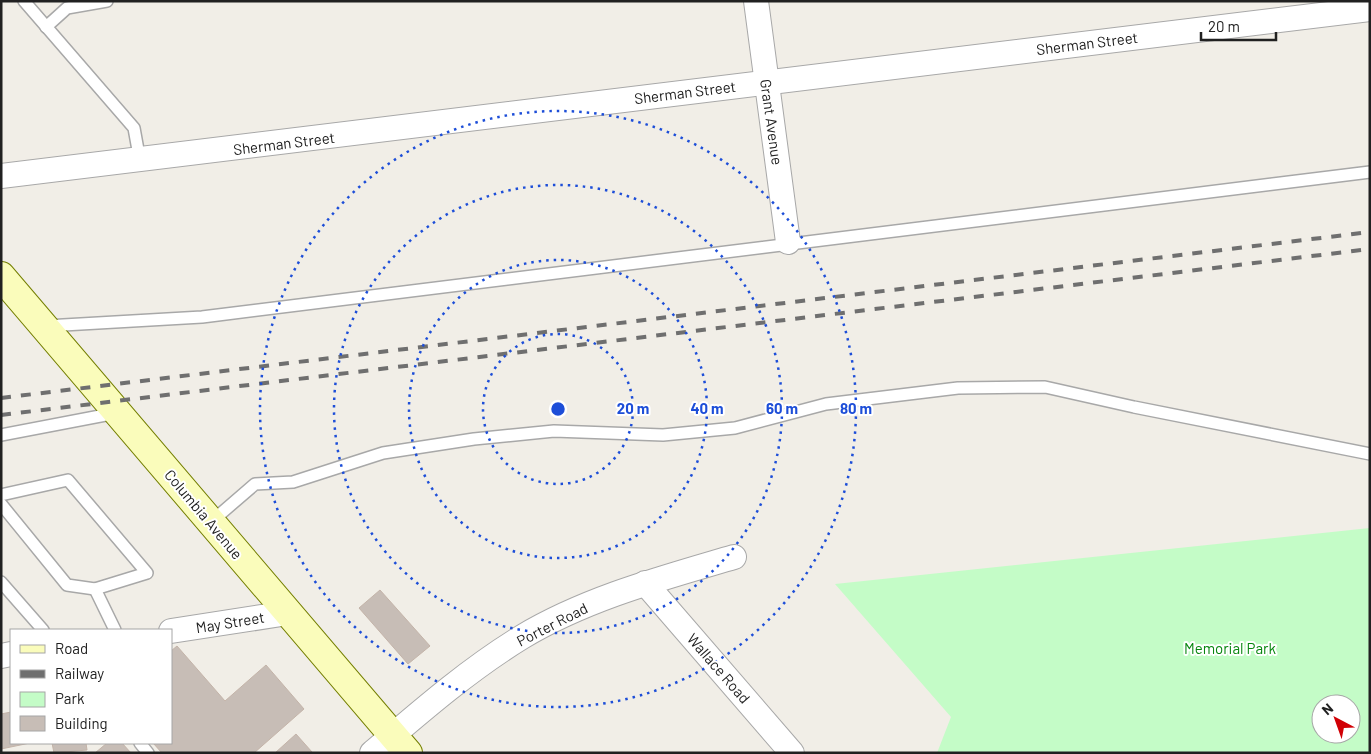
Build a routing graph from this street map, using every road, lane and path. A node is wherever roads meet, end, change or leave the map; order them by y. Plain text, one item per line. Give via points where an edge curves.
1 (24, 1) edge
2 (107, 1) edge
3 (756, 1) edge
4 (1370, 9) edge
5 (46, 27) junction
6 (766, 82) junction
7 (140, 161) junction
8 (1370, 172) edge
9 (1, 176) edge
10 (788, 242) junction
11 (1, 276) edge
12 (44, 326) junction
13 (117, 412) junction
14 (1, 435) edge
15 (1370, 454) edge
16 (1, 495) edge
17 (1, 504) edge
18 (211, 522) junction
19 (734, 557) dead end
20 (1, 582) edge
21 (645, 583) junction
22 (95, 589) junction
23 (288, 612) junction
24 (42, 629) edge
25 (114, 629) edge
26 (172, 630) edge
27 (400, 744) edge
28 (372, 753) edge
29 (792, 753) edge

1 - 5 lane
2 - 5 lane via 67,8
3 - 6 street, Grant Avenue
4 - 6 street, Sherman Street
5 - 7 lane via 134,128
6 - 7 street, Sherman Street
6 - 10 street, Grant Avenue
7 - 9 street, Sherman Street
8 - 10 lane
10 - 12 lane via 202,317
11 - 12 street, Columbia Avenue
12 - 13 street, Columbia Avenue
13 - 14 lane
13 - 18 street, Columbia Avenue
15 - 18 lane via 1045,387 958,388 826,404 735,428 663,435 554,431 383,453 293,482 255,484
16 - 22 lane via 68,480 147,572
17 - 22 lane via 67,586
18 - 23 street, Columbia Avenue
19 - 21 street, Porter Road
20 - 24 lane
21 - 27 street, Porter Road via 523,637 424,708
21 - 29 street, Wallace Road
22 - 25 lane
23 - 26 street, May Street
23 - 27 street, Columbia Avenue
27 - 28 street, Porter Road

